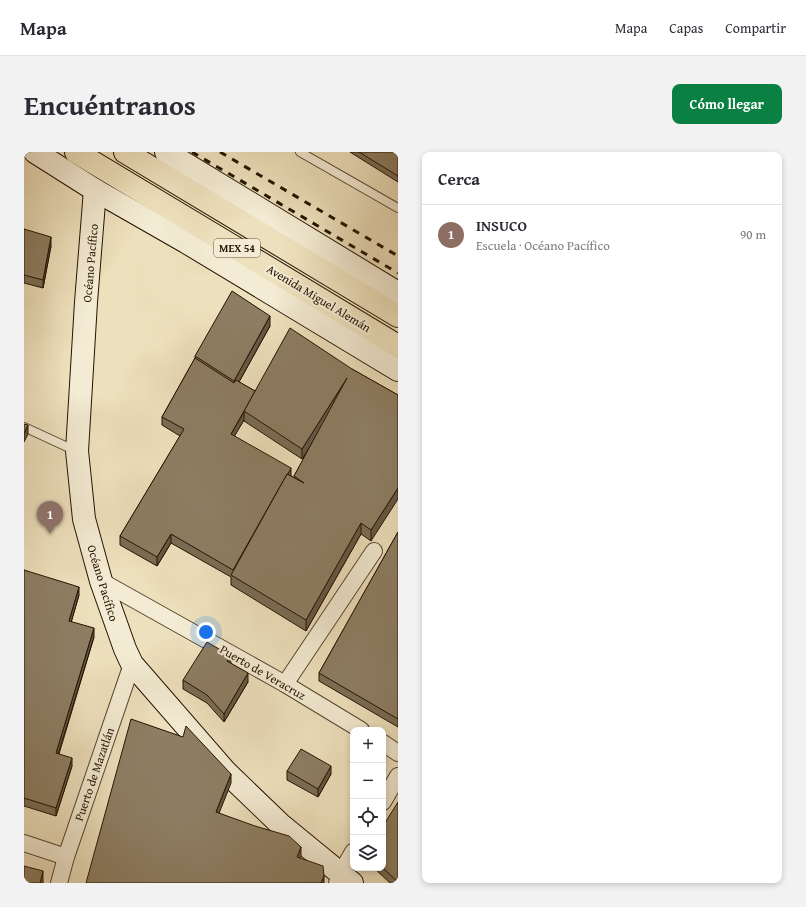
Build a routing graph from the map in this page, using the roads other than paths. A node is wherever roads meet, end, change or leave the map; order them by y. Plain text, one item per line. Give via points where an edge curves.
1 (36, 152) edge
2 (76, 152) edge
3 (125, 152) edge
4 (166, 152) edge
5 (187, 152) edge
6 (300, 152) edge
7 (226, 189) junction
8 (95, 190) junction
9 (398, 208) edge
10 (398, 293) edge
11 (398, 316) edge
12 (398, 346) edge
13 (398, 370) edge
14 (24, 427) edge
15 (77, 451) junction
16 (374, 551) dead end
17 (101, 581) junction
18 (132, 664) junction
19 (285, 684) junction
20 (356, 727) edge
21 (386, 745) edge
22 (398, 753) edge
23 (398, 776) edge
24 (385, 799) edge
25 (24, 843) edge
26 (66, 857) junction
27 (350, 860) edge
28 (343, 880) edge
29 (59, 883) edge

1 - 8 street
2 - 12 highway, Avenida Miguel Alemán / MEX 54
3 - 11 highway, Avenida Miguel Alemán / MEX 54
4 - 7 street
5 - 7 street
6 - 9 lane
7 - 10 street
8 - 13 street
8 - 15 street, Océano Pacífico
14 - 15 lane
15 - 17 street, Océano Pacífico via 84,519
16 - 19 street
17 - 18 street, Océano Pacífico
17 - 19 street, Puerto de Veracruz
18 - 26 street, Puerto de Mazatlán
18 - 28 street, Océano Pacífico via 226,772
19 - 20 street, Puerto de Veracruz
21 - 22 street
23 - 24 street
25 - 26 street
26 - 29 street, Puerto de Mazatlán
27 - 28 street

